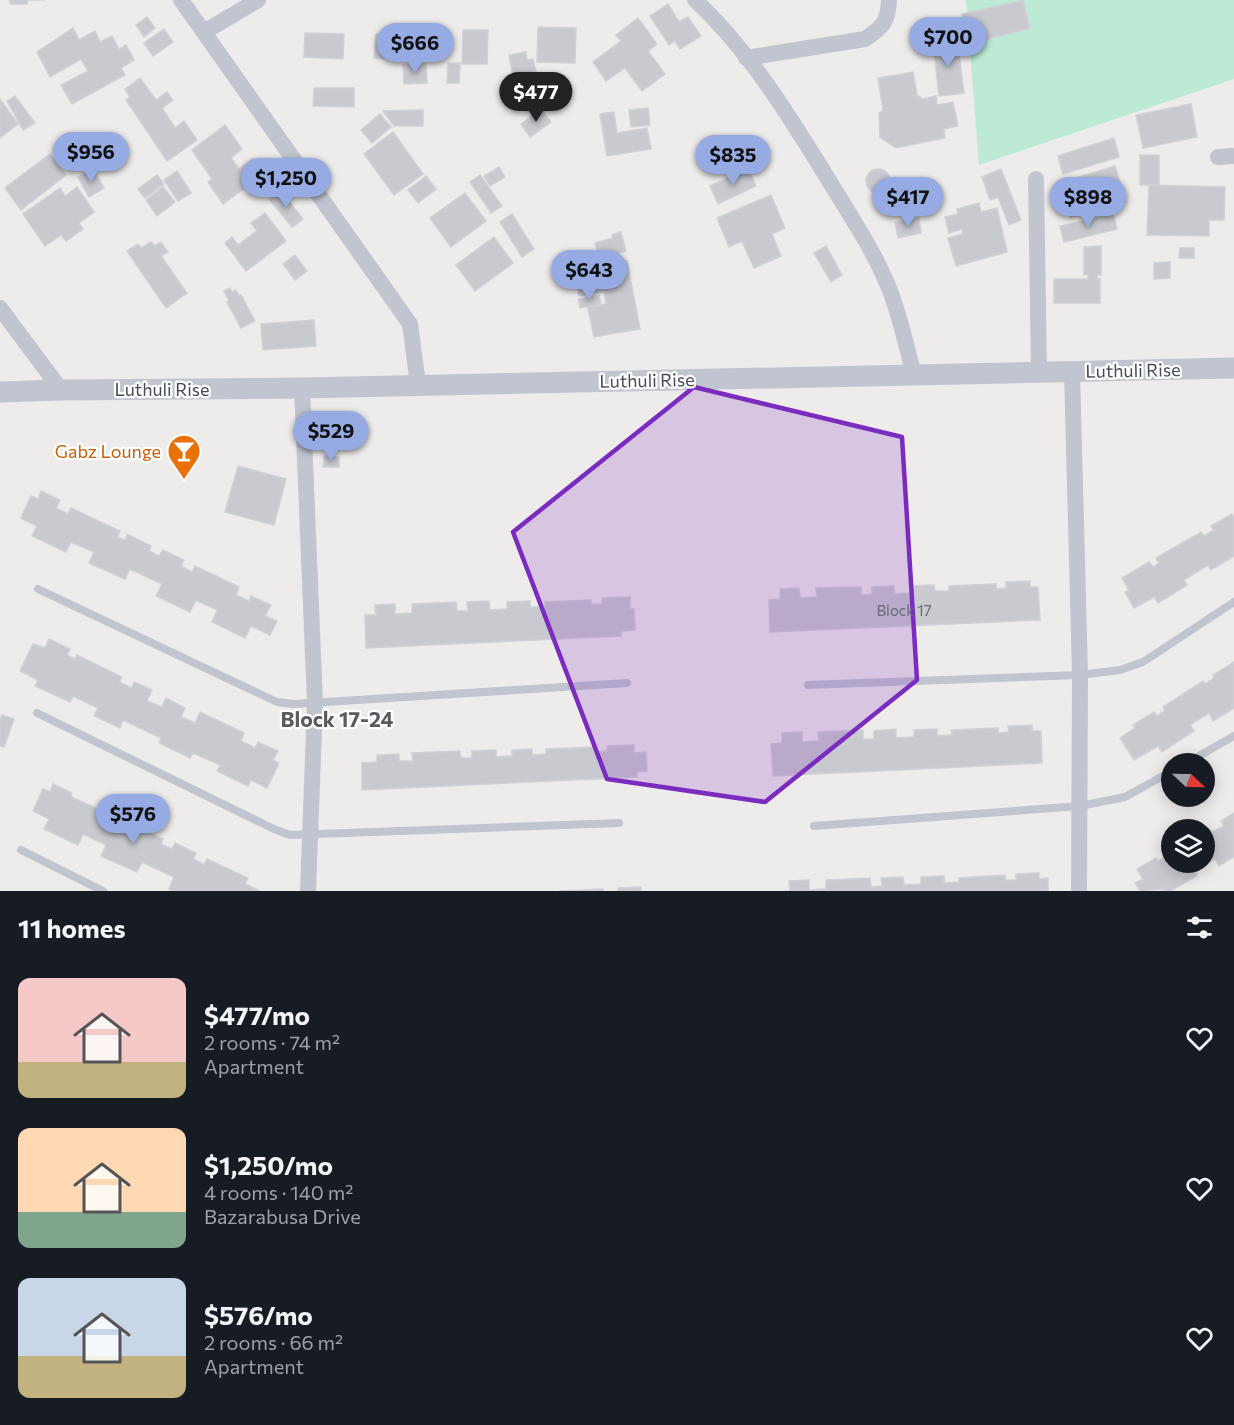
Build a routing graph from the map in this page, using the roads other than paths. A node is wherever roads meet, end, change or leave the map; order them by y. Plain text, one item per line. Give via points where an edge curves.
1 (181, 0) edge
2 (258, 0) edge
3 (695, 0) edge
4 (890, 0) edge
5 (204, 32) junction
6 (746, 58) junction
7 (1036, 180) dead end
8 (0, 308) edge
9 (1234, 368) edge
10 (1072, 371) junction
11 (1039, 372) junction
12 (914, 375) junction
13 (418, 384) junction
14 (302, 388) junction
15 (61, 390) junction
16 (0, 392) edge
17 (38, 588) dead end
18 (1234, 602) edge
19 (1080, 675) junction
20 (627, 683) dead end
21 (808, 685) dead end
22 (315, 703) junction
23 (37, 713) dead end
24 (1234, 736) edge
25 (1204, 753) edge
26 (1161, 777) edge
27 (1080, 806) junction
28 (619, 823) dead end
29 (814, 826) dead end
30 (309, 835) junction
31 (21, 850) dead end
32 (103, 891) edge
33 (308, 891) edge
34 (1079, 891) edge

1 - 5 street
2 - 5 street
3 - 6 street
4 - 6 street via 881,29 865,39
5 - 13 street via 410,324
6 - 12 street via 864,237 891,295
7 - 11 street
8 - 15 street
9 - 10 street, Luthuli Rise
10 - 11 street, Luthuli Rise
10 - 19 street
11 - 12 street, Luthuli Rise
12 - 13 street, Luthuli Rise
13 - 14 street, Luthuli Rise
14 - 15 street, Luthuli Rise
14 - 22 street
15 - 16 street, Luthuli Rise
17 - 22 lane via 277,702
18 - 19 lane via 1143,662 1120,670
19 - 21 lane
19 - 27 street
20 - 22 lane
22 - 30 street
23 - 30 lane via 274,829 290,835
24 - 25 lane
26 - 27 lane via 1125,797
27 - 29 lane
27 - 34 street
28 - 30 lane
30 - 33 street
31 - 32 lane

